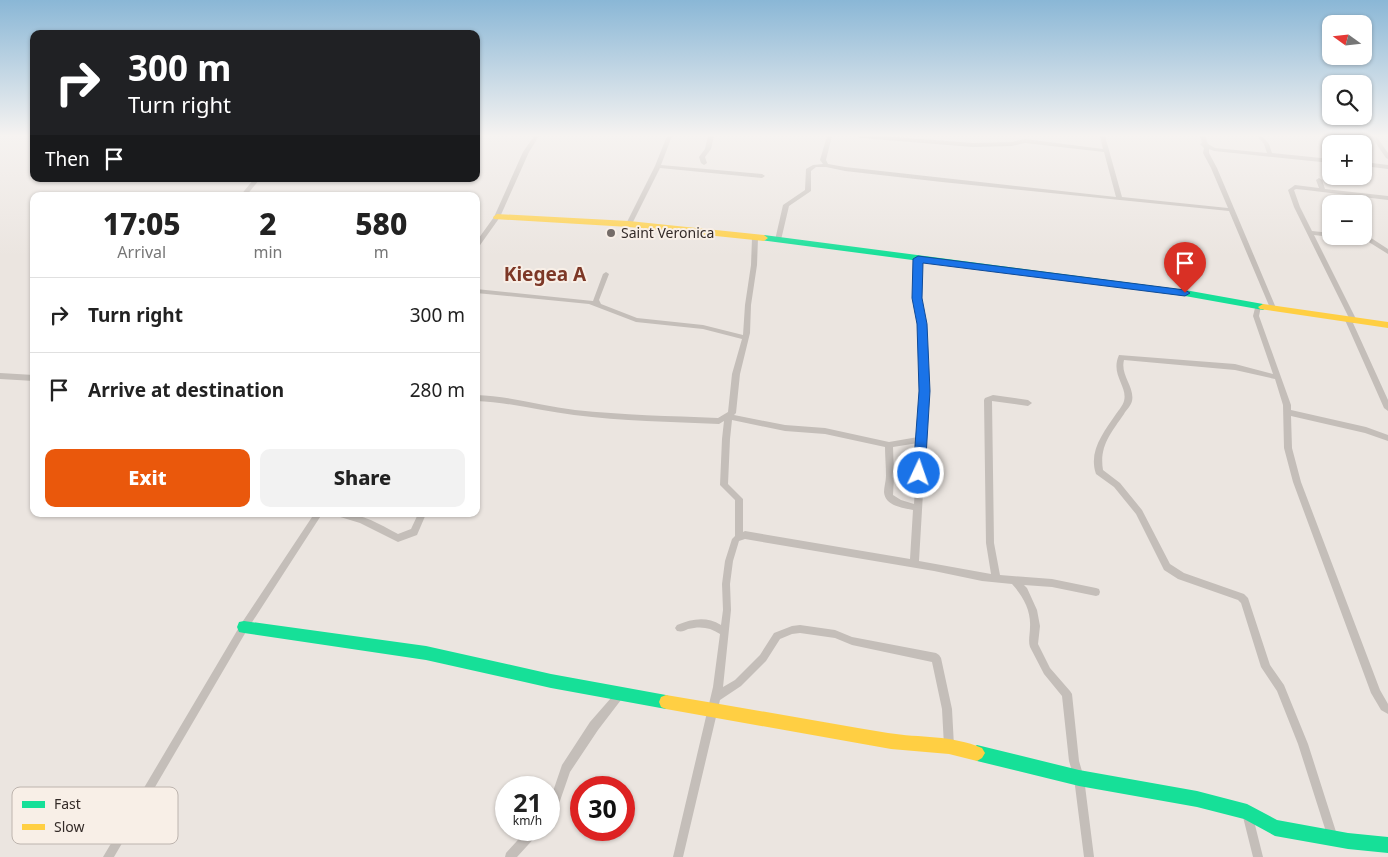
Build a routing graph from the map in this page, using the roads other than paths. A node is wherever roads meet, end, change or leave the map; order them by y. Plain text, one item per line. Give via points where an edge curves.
1 (515, 176) edge
2 (653, 176) edge
3 (808, 176) edge
4 (905, 176) edge
5 (1112, 176) edge
6 (1217, 176) edge
7 (1319, 180) dead end
8 (254, 182) edge
9 (1323, 190) junction
10 (246, 192) edge
11 (1119, 198) junction
12 (1388, 198) edge
13 (1232, 210) junction
14 (497, 216) junction
15 (629, 224) junction
16 (1311, 233) junction
17 (1322, 234) edge
18 (755, 238) junction
19 (778, 240) junction
20 (480, 241) edge
21 (1372, 242) edge
22 (1388, 252) edge
23 (918, 259) junction
24 (606, 274) dead end
25 (480, 291) edge
26 (598, 304) junction
27 (1258, 306) junction
28 (1273, 308) junction
29 (1351, 321) junction
30 (1388, 325) edge
31 (746, 338) junction
32 (0, 376) edge
33 (1275, 377) junction
34 (30, 378) edge
35 (480, 398) edge
36 (1028, 403) dead end
37 (1388, 408) edge
38 (1288, 412) junction
39 (731, 415) junction
40 (1388, 438) edge
41 (921, 439) junction
42 (889, 445) junction
43 (917, 508) junction
44 (316, 517) edge
45 (351, 517) edge
46 (421, 517) edge
47 (739, 536) junction
48 (914, 564) junction
49 (996, 577) junction
50 (1014, 579) junction
51 (1096, 592) dead end
52 (244, 627) junction
53 (680, 628) dead end
54 (724, 633) junction
55 (621, 693) junction
56 (716, 697) junction
57 (1388, 709) edge
58 (711, 710) junction
59 (949, 746) junction
60 (1079, 778) junction
61 (560, 786) edge
62 (149, 787) edge
63 (1247, 812) junction
64 (1334, 838) junction
65 (524, 841) edge
66 (116, 844) edge
67 (1388, 845) edge
68 (108, 857) edge
69 (510, 857) edge
70 (678, 857) edge
71 (1089, 857) edge
72 (1258, 857) edge

1 - 14 street
2 - 15 street
3 - 19 street via 808,191 786,205
4 - 11 street
5 - 11 street
6 - 13 street
7 - 9 street
8 - 10 street
9 - 12 street
9 - 16 street via 1295,187 1291,190
11 - 13 street
13 - 28 street
14 - 15 street
14 - 20 street
15 - 18 street
16 - 17 street
16 - 29 street
18 - 19 street
18 - 31 street
19 - 23 street
21 - 22 street
23 - 27 street
23 - 41 street via 917,298 922,324 925,391
24 - 26 street via 596,300
25 - 26 street
26 - 31 street via 636,320 703,327
27 - 28 street
27 - 33 street via 1256,316
28 - 29 street
29 - 30 street
29 - 37 street
31 - 39 street via 736,374
32 - 34 street
33 - 38 street
33 - 64 street via 1235,368 1121,357 1122,379 1130,395 1101,443 1097,466 1099,472 1123,491 1139,512 1167,567 1181,576 1245,601 1266,667 1281,688 1304,744
35 - 39 street via 508,400 556,410 647,418 719,421
36 - 49 street via 988,400 990,543
38 - 40 street
38 - 57 street via 1288,448 1297,482 1376,693
39 - 42 street via 785,428 825,431
39 - 47 street via 726,425 724,485 739,499
41 - 42 street
41 - 43 street
42 - 43 street via 890,498
43 - 48 street
44 - 52 street
45 - 46 street via 398,538 414,532
47 - 48 street
47 - 54 street via 728,569
48 - 49 street
49 - 50 street
50 - 51 street
50 - 60 street via 1033,610 1033,644 1047,671 1067,694 1074,761
52 - 55 street via 426,653
52 - 62 street
53 - 54 street via 703,622 714,624
54 - 56 street
55 - 58 street
55 - 61 street via 594,726 566,769
56 - 58 street
56 - 59 street via 738,683 782,633 800,629 835,634 852,641 936,658 947,709
58 - 59 street via 891,740
58 - 70 street
59 - 60 street
60 - 63 street via 1197,798
60 - 71 street
63 - 64 street via 1275,828
63 - 72 street
64 - 67 street
65 - 69 street
66 - 68 street

